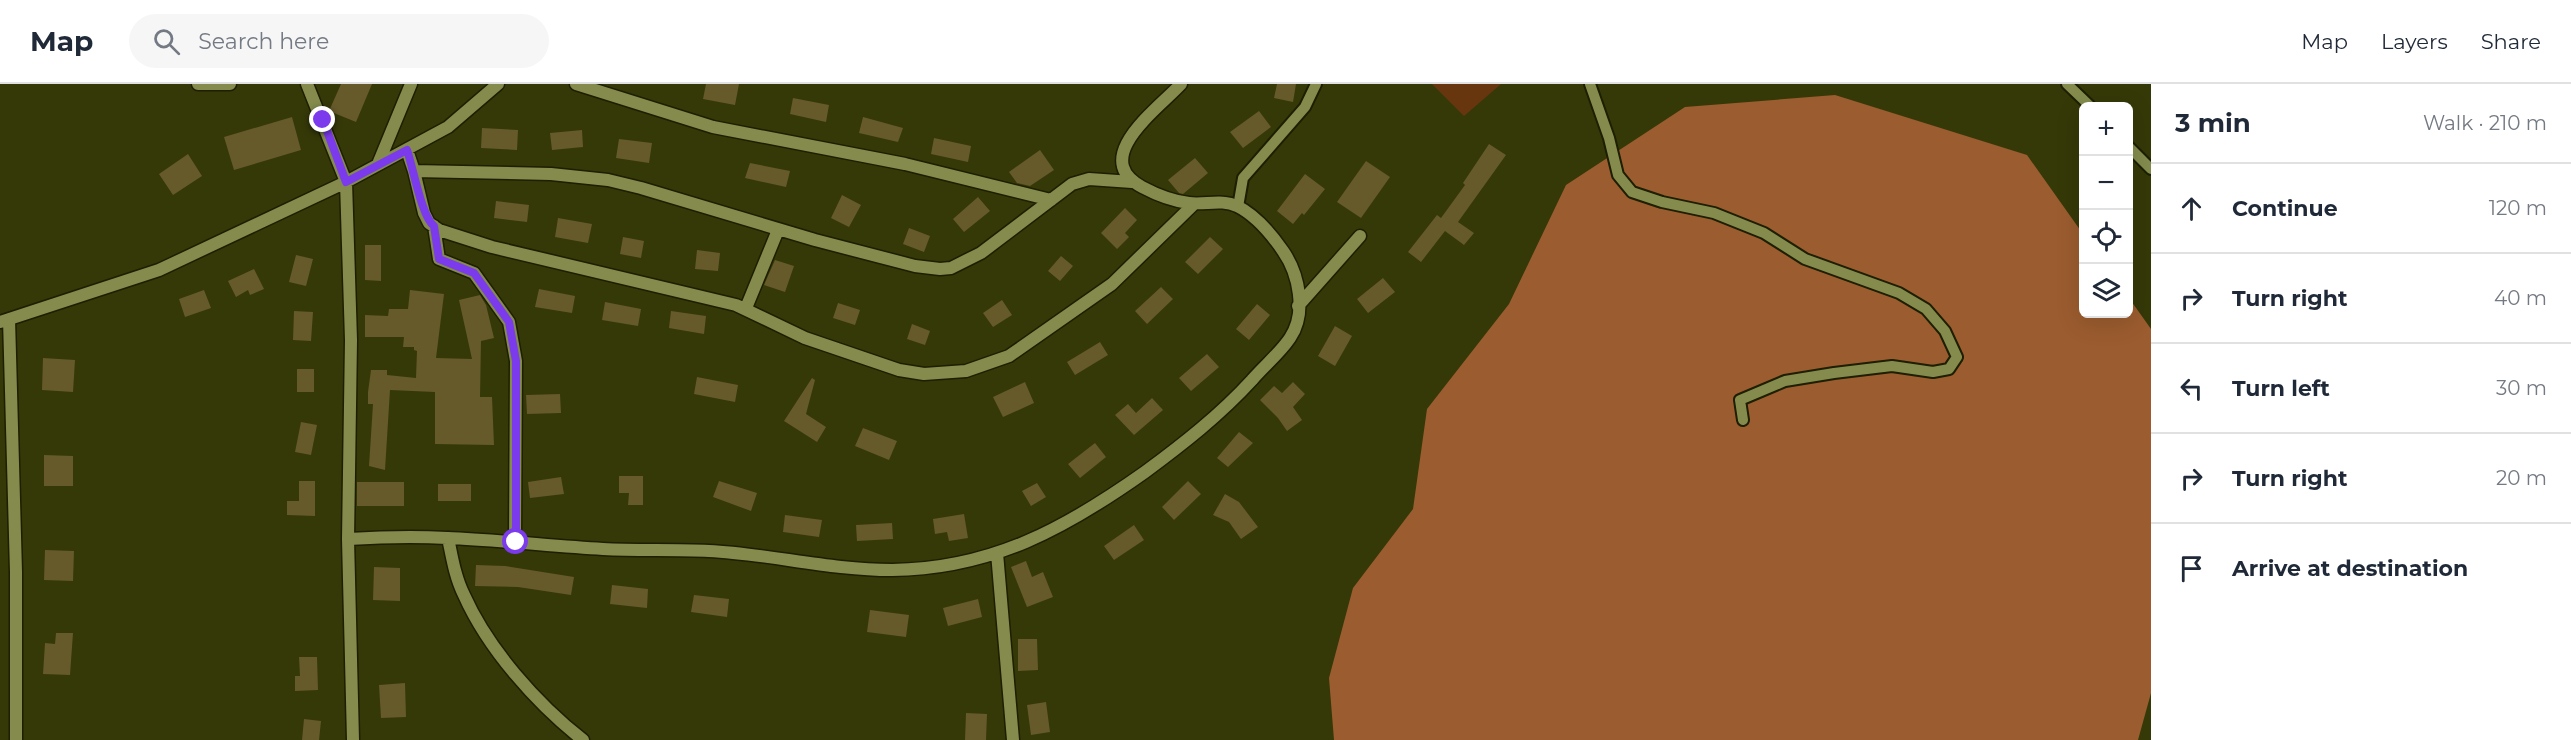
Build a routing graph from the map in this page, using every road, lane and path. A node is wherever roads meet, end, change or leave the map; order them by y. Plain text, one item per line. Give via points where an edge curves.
1 (198, 84) edge
2 (230, 84) edge
3 (307, 84) edge
4 (411, 84) edge
5 (498, 84) edge
6 (576, 84) edge
7 (1181, 84) edge
8 (1316, 84) edge
9 (1590, 84) edge
10 (2067, 84) edge
11 (2086, 102) edge
12 (407, 150) junction
13 (2133, 151) edge
14 (1122, 158) junction
15 (378, 164) junction
16 (2151, 169) edge
17 (414, 171) junction
18 (1102, 179) junction
19 (346, 182) junction
20 (1132, 182) junction
21 (1051, 200) junction
22 (1178, 201) junction
23 (1194, 204) junction
24 (1238, 207) junction
25 (1182, 215) junction
26 (434, 226) junction
27 (778, 230) junction
28 (1360, 236) dead end
29 (1298, 306) junction
30 (747, 308) junction
31 (4, 320) edge
32 (1743, 420) dead end
33 (447, 537) junction
34 (348, 538) junction
35 (516, 542) junction
36 (997, 553) junction
37 (16, 740) edge
38 (353, 740) edge
39 (583, 740) edge
40 (1013, 740) edge

1 - 2 street
3 - 19 street
4 - 15 street
5 - 12 street via 448,127
6 - 21 street via 713,128 905,165
7 - 14 street via 1128,140
8 - 24 lane via 1305,107 1243,178
9 - 32 lane via 1618,175 1632,192 1714,213 1764,232 1805,259 1899,293 1926,309 1945,331 1957,357 1948,369 1933,372 1892,366 1785,381 1740,400
10 - 11 lane
12 - 15 street
12 - 17 street
13 - 16 lane
14 - 18 street
14 - 20 street
15 - 19 street
17 - 26 street via 424,213
17 - 27 street via 551,174 608,180
18 - 20 street
18 - 21 street via 1080,180
19 - 31 street via 159,270
19 - 34 street via 351,340
20 - 22 street
21 - 27 street via 981,253 951,268 915,266
22 - 23 street
22 - 25 street
23 - 24 street via 1224,202
23 - 25 street
24 - 29 street via 1267,232 1292,265 1298,284
25 - 30 street via 1094,299 1009,356 966,371 924,374 899,370 805,338
26 - 30 street via 492,247
26 - 35 street via 439,259 474,273 509,322 516,361
27 - 30 street
28 - 29 street
29 - 36 street via 1291,336 1210,422 1079,517 1037,539
31 - 37 street via 16,572
33 - 34 street
33 - 35 street
33 - 39 street via 464,596 485,632 542,704
34 - 38 street
35 - 36 street via 710,551 858,569 927,567
36 - 40 street

